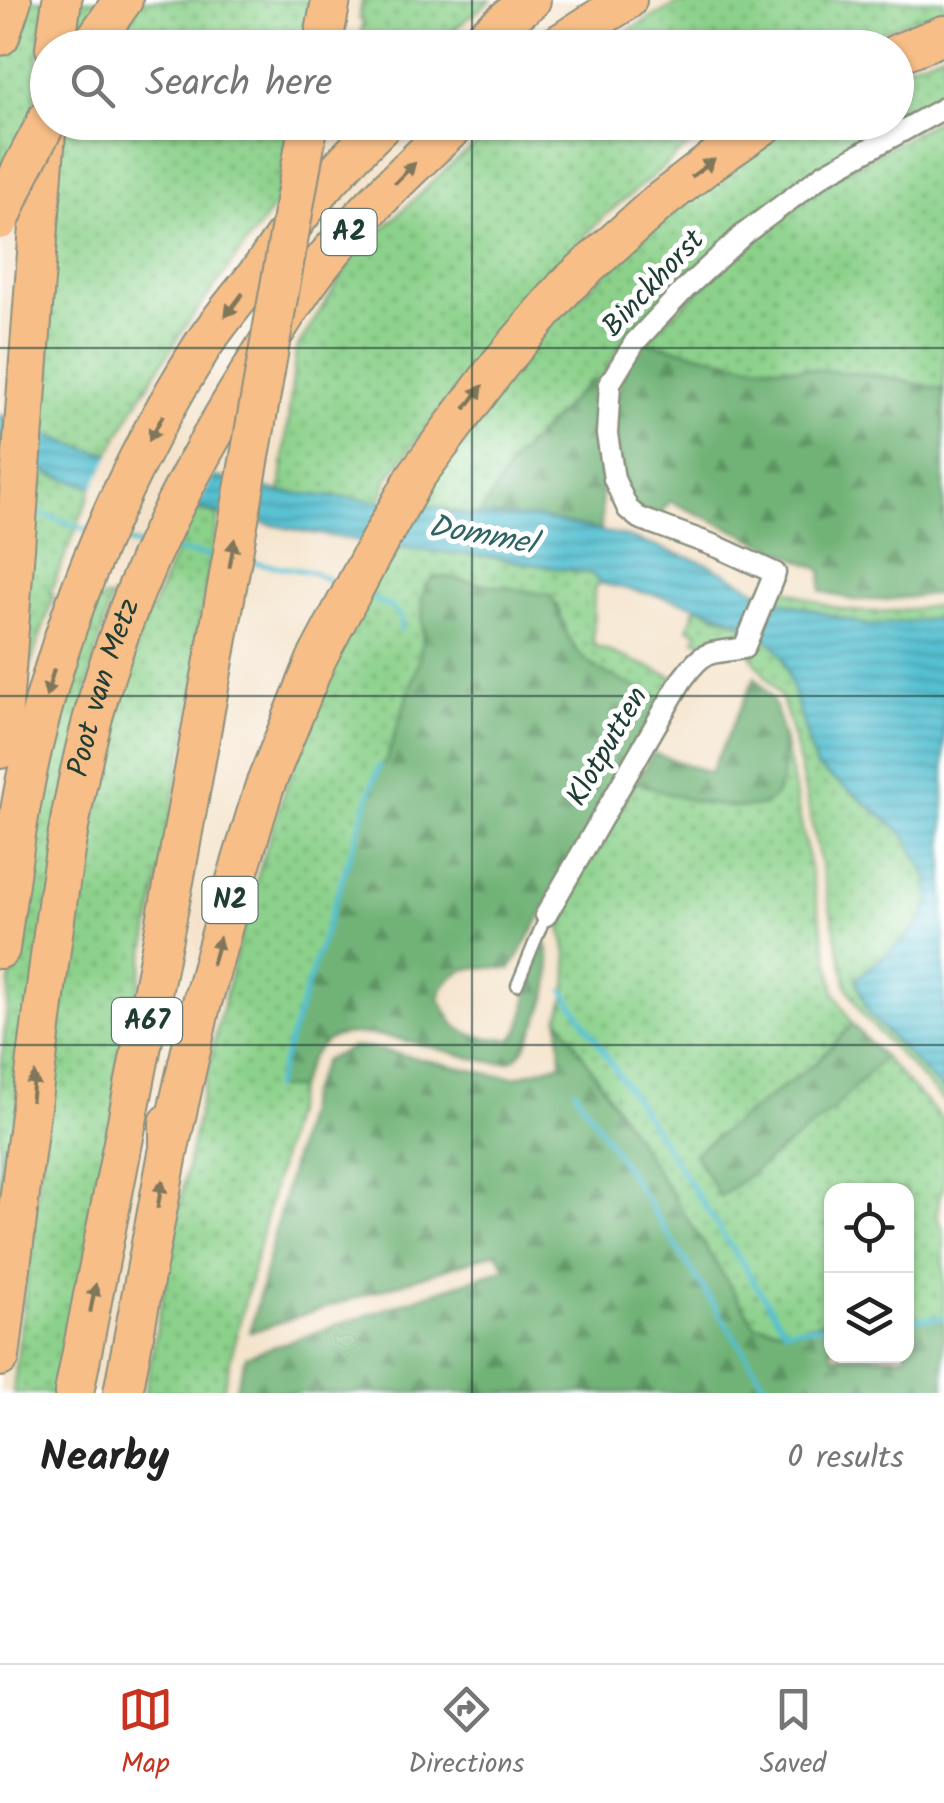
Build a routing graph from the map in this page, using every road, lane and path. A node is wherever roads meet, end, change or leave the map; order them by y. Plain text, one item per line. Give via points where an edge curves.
1 (12, 0) edge
2 (62, 0) edge
3 (123, 0) edge
4 (531, 0) edge
5 (626, 0) edge
6 (58, 30) edge
7 (102, 30) edge
8 (493, 30) edge
9 (580, 30) edge
10 (944, 35) edge
11 (0, 36) edge
12 (914, 47) edge
13 (944, 108) edge
14 (914, 124) edge
15 (36, 140) edge
16 (46, 140) edge
17 (306, 140) edge
18 (367, 140) edge
19 (440, 140) edge
20 (742, 140) edge
21 (886, 140) edge
22 (0, 220) edge
23 (773, 580) joint
24 (216, 649) junction
25 (0, 749) edge
26 (546, 915) joint
27 (0, 950) edge
28 (517, 985) dead end
29 (169, 1148) junction
30 (0, 1357) edge
31 (74, 1393) edge
32 (123, 1393) edge

1 - 11 highway
2 - 6 highway
3 - 7 highway
4 - 8 highway
5 - 9 highway
10 - 12 highway
13 - 14 street, Binckhorst
15 - 22 highway, bridge
16 - 25 highway
24 -> 17 highway, A67, bridge
18 -> 27 highway, Poot van Metz / A2 via 310,202 204,344 134,469 80,590 30,756
30 -> 19 highway, Poot van Metz / A2 via 66,849 85,751 132,599 180,490 304,288
29 -> 20 highway, N2 via 192,1040 264,788 316,660 370,556 416,476 566,286 658,203
21 - 23 street, Binckhorst via 824,174 744,234 635,342 610,382 607,434 614,479 628,509 718,547
23 - 26 street, Klotputten via 744,648 698,657 681,682
24 - 29 highway, N2 via 215,734 170,1044
31 -> 24 highway, A67
26 - 28 lane, Klotputten
32 -> 29 highway, N2

